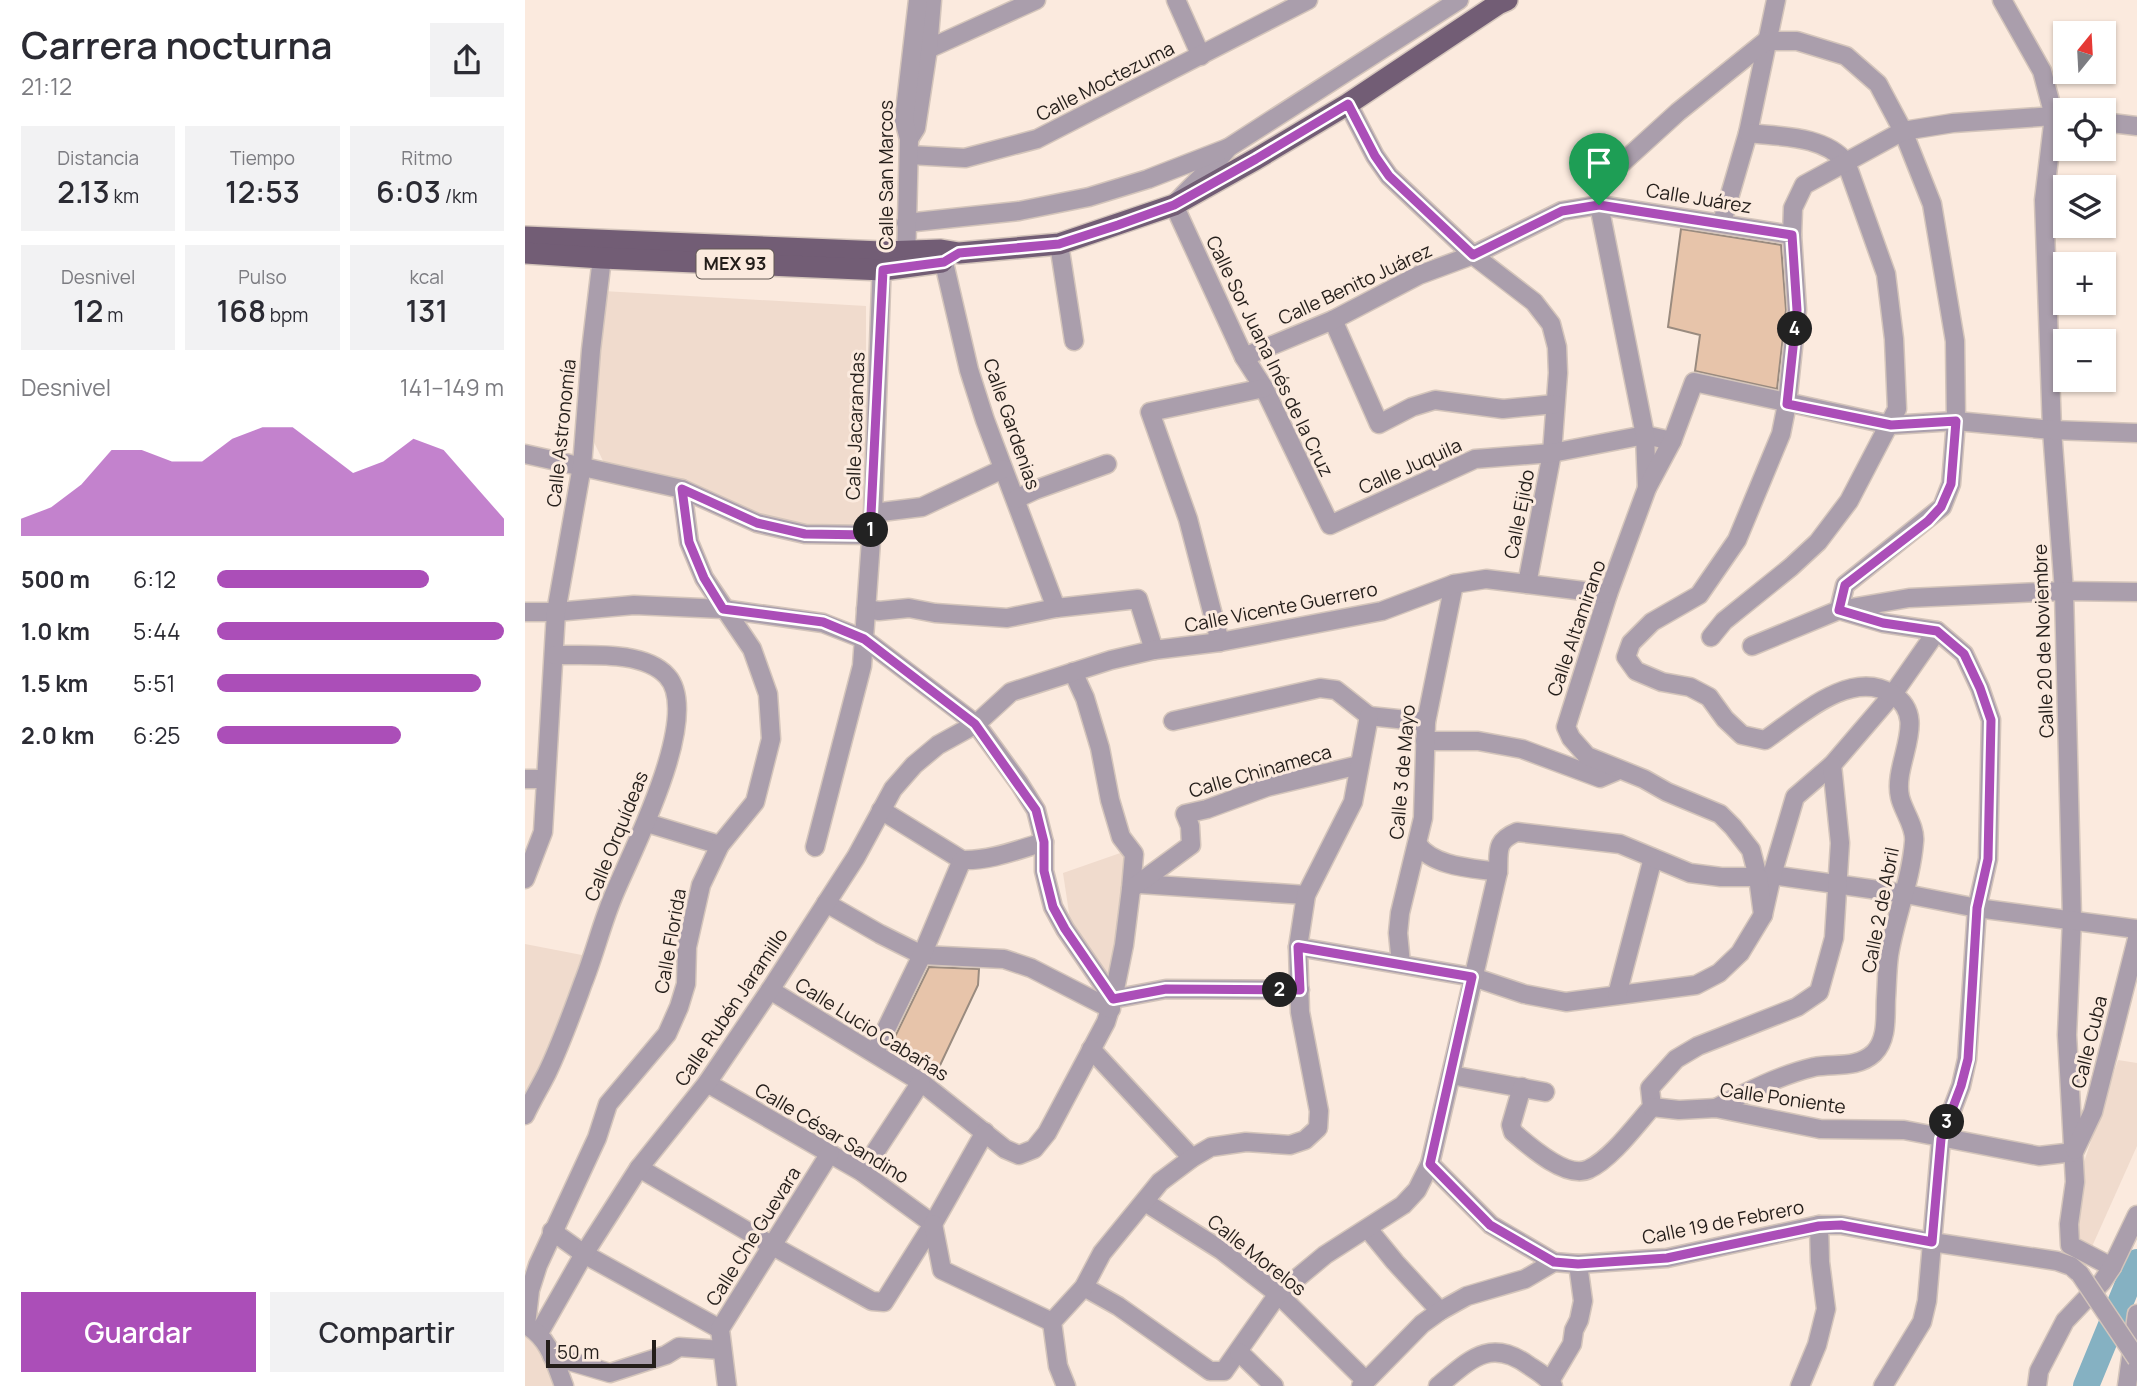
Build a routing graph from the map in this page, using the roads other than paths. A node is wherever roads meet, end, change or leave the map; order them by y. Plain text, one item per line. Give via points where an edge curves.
1 (918, 0) edge
2 (932, 0) edge
3 (1036, 0) edge
4 (1176, 0) edge
5 (1308, 0) edge
6 (1459, 0) edge
7 (1507, 0) edge
8 (1776, 0) edge
9 (2002, 0) edge
10 (1766, 41) junction
11 (928, 49) junction
12 (1202, 56) junction
13 (2053, 98) edge
14 (1348, 104) junction
15 (2053, 116) edge
16 (2116, 124) edge
17 (2137, 126) edge
18 (1903, 131) junction
19 (1748, 133) junction
20 (909, 147) junction
21 (1228, 148) junction
22 (2053, 153) edge
23 (1846, 162) junction
24 (1174, 205) junction
25 (1599, 205) junction
26 (1722, 222) junction
27 (906, 223) junction
28 (1792, 235) junction
29 (525, 237) edge
30 (1059, 244) junction
31 (525, 253) edge
32 (948, 255) junction
33 (1473, 255) junction
34 (602, 258) junction
35 (906, 259) junction
36 (882, 261) junction
37 (1333, 320) junction
38 (1074, 341) dead end
39 (1244, 357) junction
40 (1263, 388) junction
41 (1555, 404) junction
42 (1787, 404) junction
43 (1956, 421) junction
44 (1891, 425) junction
45 (2052, 429) junction
46 (2137, 433) edge
47 (1645, 435) junction
48 (1672, 441) junction
49 (1552, 453) junction
50 (525, 454) edge
51 (1107, 464) dead end
52 (582, 466) junction
53 (1003, 468) junction
54 (1647, 488) junction
55 (682, 489) junction
56 (1016, 499) junction
57 (873, 513) junction
58 (1329, 525) joint
59 (870, 535) junction
60 (1454, 584) junction
61 (1527, 584) junction
62 (2064, 591) junction
63 (2137, 592) edge
64 (1608, 594) junction
65 (1056, 608) junction
66 (723, 609) junction
67 (866, 609) junction
68 (1839, 610) junction
69 (525, 612) edge
70 (556, 612) junction
71 (1937, 631) junction
72 (1711, 637) dead end
73 (864, 639) junction
74 (1220, 642) junction
75 (1752, 646) dead end
76 (1154, 650) junction
77 (555, 655) junction
78 (1073, 672) junction
79 (1893, 694) junction
80 (1369, 716) junction
81 (1173, 721) dead end
82 (1426, 722) junction
83 (975, 724) junction
84 (1425, 741) junction
85 (1359, 765) junction
86 (1832, 765) junction
87 (1619, 770) junction
88 (525, 779) edge
89 (545, 779) junction
90 (881, 810) junction
91 (646, 823) junction
92 (1044, 842) junction
93 (720, 845) junction
94 (1418, 845) junction
95 (815, 847) dead end
96 (1653, 858) junction
97 (962, 860) junction
98 (1498, 872) junction
99 (1765, 876) junction
100 (525, 879) edge
101 (1837, 883) junction
102 (1135, 886) junction
103 (1906, 894) junction
104 (1306, 895) junction
105 (827, 903) junction
106 (1977, 908) junction
107 (2072, 919) junction
108 (2137, 929) edge
109 (2137, 939) edge
110 (1298, 947) junction
111 (922, 955) junction
112 (1401, 964) junction
113 (1472, 977) junction
114 (771, 990) junction
115 (1300, 990) junction
116 (1617, 995) junction
117 (1112, 1004) junction
118 (1091, 1049) junction
119 (874, 1052) junction
120 (1451, 1075) junction
121 (921, 1082) junction
122 (707, 1083) junction
123 (1522, 1087) junction
124 (1545, 1092) dead end
125 (1652, 1107) junction
126 (1716, 1108) junction
127 (525, 1115) edge
128 (985, 1132) junction
129 (1941, 1139) junction
130 (2074, 1152) junction
131 (830, 1153) junction
132 (1192, 1158) junction
133 (1430, 1164) junction
134 (639, 1168) junction
135 (862, 1172) junction
136 (1145, 1202) junction
137 (2137, 1215) edge
138 (933, 1224) junction
139 (1819, 1226) junction
140 (1368, 1229) junction
141 (552, 1231) junction
142 (1932, 1242) junction
143 (771, 1245) junction
144 (584, 1254) junction
145 (1554, 1262) junction
146 (1578, 1264) junction
147 (2112, 1267) junction
148 (1084, 1287) junction
149 (1278, 1294) junction
150 (1440, 1311) junction
151 (2137, 1314) edge
152 (1052, 1322) junction
153 (530, 1328) edge
154 (720, 1329) junction
155 (722, 1350) junction
156 (1239, 1352) junction
157 (552, 1356) junction
158 (2137, 1359) edge
159 (1363, 1383) edge
160 (1552, 1383) edge
161 (564, 1386) edge
162 (727, 1386) edge
163 (1066, 1386) edge
164 (1274, 1386) edge
165 (1438, 1386) edge
166 (1800, 1386) edge
167 (1883, 1386) edge
168 (2037, 1386) edge
169 (2127, 1386) edge

1 - 20 street, Calle San Marcos via 904,120
2 - 11 street
3 - 11 street
4 - 12 street
5 - 12 street, Calle Moctezuma
6 - 21 street
7 - 14 main road, MEX 93
8 - 10 street
9 - 13 street, Calle 20 de Noviembre
10 - 18 street via 1797,41 1846,56 1878,84
10 - 19 street
10 - 25 street via 1612,172 1600,187
11 - 20 street
12 - 20 street, Calle Moctezuma via 1037,139 965,158
14 - 24 main road, MEX 93
14 - 33 street, Calle Ejido via 1389,176
15 - 18 street
16 - 17 street
18 - 23 street
18 - 43 street via 1932,204 1955,341
19 - 23 street via 1817,142
19 - 26 street
20 - 27 street, Calle San Marcos
21 - 24 street
21 - 27 street via 1089,197 1019,211
22 - 45 street, Calle 20 de Noviembre via 2044,200
23 - 28 street via 1804,185 1793,208
23 - 44 street via 1886,274 1895,339 1897,409
24 - 30 main road, MEX 93
24 - 39 street, Calle Sor Juana Inés de la Cruz
25 - 26 street, Calle Juárez
25 - 33 street, Calle Benito Juárez via 1562,211
25 - 47 street
26 - 28 street, Calle Juárez
27 - 35 street, Calle San Marcos
28 - 42 street via 1797,310
29 - 36 main road, MEX 93
30 - 32 main road, MEX 93
30 - 38 street
31 - 34 main road, MEX 93
32 - 35 main road, MEX 93
32 - 53 street, Calle Gardenias via 969,370
33 - 37 street, Calle Benito Juárez via 1419,275
33 - 41 street, Calle Ejido via 1534,302 1551,324 1557,360
34 - 36 main road, MEX 93
34 - 52 street, Calle Astronomía
35 - 36 main road, MEX 93
36 - 57 street, Calle Jacarandas
37 - 39 street, Calle Benito Juárez
37 - 41 street via 1378,424 1435,400 1503,409
39 - 40 street, Calle Sor Juana Inés de la Cruz
40 - 58 street, Calle Sor Juana Inés de la Cruz
40 - 74 street via 1150,412 1188,519
41 - 49 street, Calle Ejido
42 - 44 street
42 - 48 street, Calle Altamirano via 1694,382
42 - 79 street via 1781,434 1737,540 1699,594 1652,622 1631,643 1626,657 1636,671 1690,687 1709,698 1742,735 1765,740 1850,687 1878,688
43 - 44 street
43 - 45 street
43 - 68 street via 1951,484 1941,507 1845,585
44 - 72 street via 1849,500 1818,542
45 - 46 street
45 - 62 street, Calle 20 de Noviembre
47 - 48 street
47 - 49 street, Calle Juquila
47 - 54 street
48 - 54 street, Calle Altamirano
49 - 58 street, Calle Juquila via 1475,459
49 - 61 street, Calle Ejido
50 - 52 street
51 - 56 street
52 - 55 street
52 - 70 street, Calle Astronomía
53 - 56 street, Calle Gardenias
53 - 57 street via 922,507
54 - 64 street, Calle Altamirano
55 - 59 street via 757,523 805,534
55 - 66 street, Calle Florida via 689,542
56 - 65 street, Calle Gardenias
57 - 59 street, Calle Jacarandas
59 - 67 street, Calle Jacarandas
60 - 61 street, Calle Vicente Guerrero via 1486,579
60 - 74 street, Calle Vicente Guerrero via 1382,611
60 - 82 street, Calle 3 de Mayo
61 - 64 street, Calle Vicente Guerrero
62 - 63 street
62 - 68 street via 1909,598
62 - 107 street, Calle 20 de Noviembre
64 - 87 street, Calle Altamirano via 1566,727 1587,756
65 - 67 street via 1007,618 909,608
65 - 76 street via 1138,599
66 - 70 street via 634,605
66 - 73 street via 823,622
66 - 93 street, Calle Florida via 752,649 768,694 771,739 755,802
67 - 73 street, Calle Jacarandas
68 - 71 street
68 - 75 street
69 - 70 street
70 - 77 street, Calle Astronomía
71 - 79 street
71 - 106 street via 1964,654 1991,720 1988,859
73 - 83 street
73 - 95 street, Calle Jacarandas via 856,696
74 - 76 street, Calle Vicente Guerrero
76 - 78 street, Calle Vicente Guerrero
77 - 89 street, Calle Astronomía
77 - 91 street, Calle Orquídeas via 638,658 667,675 673,685 677,700 674,734
78 - 83 street, Calle Vicente Guerrero via 1011,692
78 - 102 street, Calle Lucio Cabañas via 1100,748 1121,837 1134,854
79 - 86 street
79 - 103 street, Calle 2 de Abril via 1909,711 1899,795 1915,838
80 - 81 street via 1336,690 1319,688
80 - 82 street
80 - 85 street
82 - 84 street, Calle 3 de Mayo
83 - 90 street, Calle Rubén Jaramillo via 914,765
83 - 92 street via 1036,810
84 - 87 street via 1478,741 1522,749 1600,778
84 - 94 street, Calle 3 de Mayo
85 - 102 street, Calle Chinameca via 1267,787 1185,814 1191,845
85 - 104 street via 1353,802
86 - 99 street via 1795,797
86 - 101 street via 1840,843
87 - 99 street, Calle Altamirano via 1720,814 1751,850
88 - 89 street
89 - 100 street, Calle Astronomía via 543,832
90 - 97 street
90 - 105 street, Calle Rubén Jaramillo
91 - 93 street
91 - 127 street, Calle Orquídeas via 614,894 547,1072
92 - 97 street
92 - 117 street via 1044,871 1053,907
93 - 141 street, Calle Florida via 701,885 679,1007 667,1034 608,1104 597,1138
94 - 98 street via 1423,853 1455,866
94 - 112 street, Calle 3 de Mayo via 1400,913
96 - 98 street via 1620,844 1517,832 1499,847
96 - 99 street via 1690,873
96 - 116 street
97 - 111 street
98 - 113 street
99 - 101 street
99 - 116 street via 1763,915 1739,953 1719,973 1696,985
101 - 103 street
101 - 125 street via 1834,938 1819,992 1797,1007 1676,1059 1650,1088
102 - 104 street
102 - 117 street, Calle Lucio Cabañas
103 - 106 street
103 - 126 street, Calle 2 de Abril via 1889,956 1884,1040 1873,1054 1851,1064 1814,1067
104 - 110 street
105 - 111 street
105 - 114 street, Calle Rubén Jaramillo
106 - 107 street
106 - 129 street via 1968,1059
107 - 108 street
107 - 130 street, Calle 20 de Noviembre via 2067,1035
109 - 130 street, Calle Cuba via 2093,1112
110 - 112 street
110 - 115 street
111 - 117 street via 1005,959
111 - 119 street
112 - 113 street
113 - 116 street via 1566,1002
113 - 120 street
114 - 119 street, Calle Lucio Cabañas
114 - 122 street, Calle Rubén Jaramillo
115 - 117 street via 1166,989
115 - 132 street via 1318,1128 1305,1140 1290,1145 1246,1142 1211,1147
117 - 118 street, Calle Lucio Cabañas
118 - 128 street, Calle Lucio Cabañas via 1034,1149 1019,1156
118 - 132 street
119 - 121 street, Calle Lucio Cabañas
120 - 123 street
120 - 133 street
121 - 128 street, Calle Lucio Cabañas
121 - 135 street
122 - 131 street, Calle César Sandino
122 - 134 street, Calle Rubén Jaramillo
123 - 124 street
123 - 125 street via 1513,1132 1548,1160 1571,1170 1588,1170 1607,1156
125 - 126 street, Calle Poniente
126 - 129 street, Calle Poniente via 1820,1129 1904,1130
128 - 138 street
129 - 130 street, Calle Poniente via 2039,1156
129 - 142 street
130 - 147 street, Calle 20 de Noviembre via 2070,1245
131 - 135 street, Calle César Sandino
131 - 143 street, Calle Che Guevara
132 - 136 street via 1160,1182
133 - 140 street via 1403,1205
133 - 145 street, Calle 19 de Febrero via 1490,1225
134 - 143 street
134 - 144 street, Calle Rubén Jaramillo
135 - 138 street, Calle César Sandino
136 - 148 street via 1102,1254
136 - 149 street, Calle Morelos via 1221,1250
137 - 147 street
138 - 143 street via 884,1302 872,1301
138 - 152 street via 942,1270
139 - 142 street, Calle 19 de Febrero via 1841,1225
139 - 146 street, Calle 19 de Febrero via 1667,1258
139 - 166 street via 1826,1309
140 - 149 street via 1325,1255
140 - 150 street
141 - 144 street
141 - 153 street, Calle Florida via 530,1290
142 - 158 street, Calle 19 de Febrero, bridge via 2071,1266
142 - 167 street via 1922,1322
143 - 154 street, Calle Che Guevara
144 - 153 street, Calle Rubén Jaramillo
144 - 154 street
145 - 146 street, Calle 19 de Febrero
145 - 150 street via 1525,1279 1467,1296
146 - 160 street via 1583,1301 1579,1320
147 - 168 street via 2065,1321 2039,1371
148 - 152 street
148 - 156 street via 1210,1371 1224,1371
149 - 156 street
149 - 159 street, Calle Morelos
150 - 159 street
151 - 169 street
152 - 163 street via 1058,1366
153 - 157 street
154 - 155 street, Calle Che Guevara
155 - 157 street via 680,1347 610,1373
155 - 162 street, Calle Che Guevara
156 - 164 street
157 - 161 street
160 - 165 street via 1521,1360 1499,1351 1473,1358

